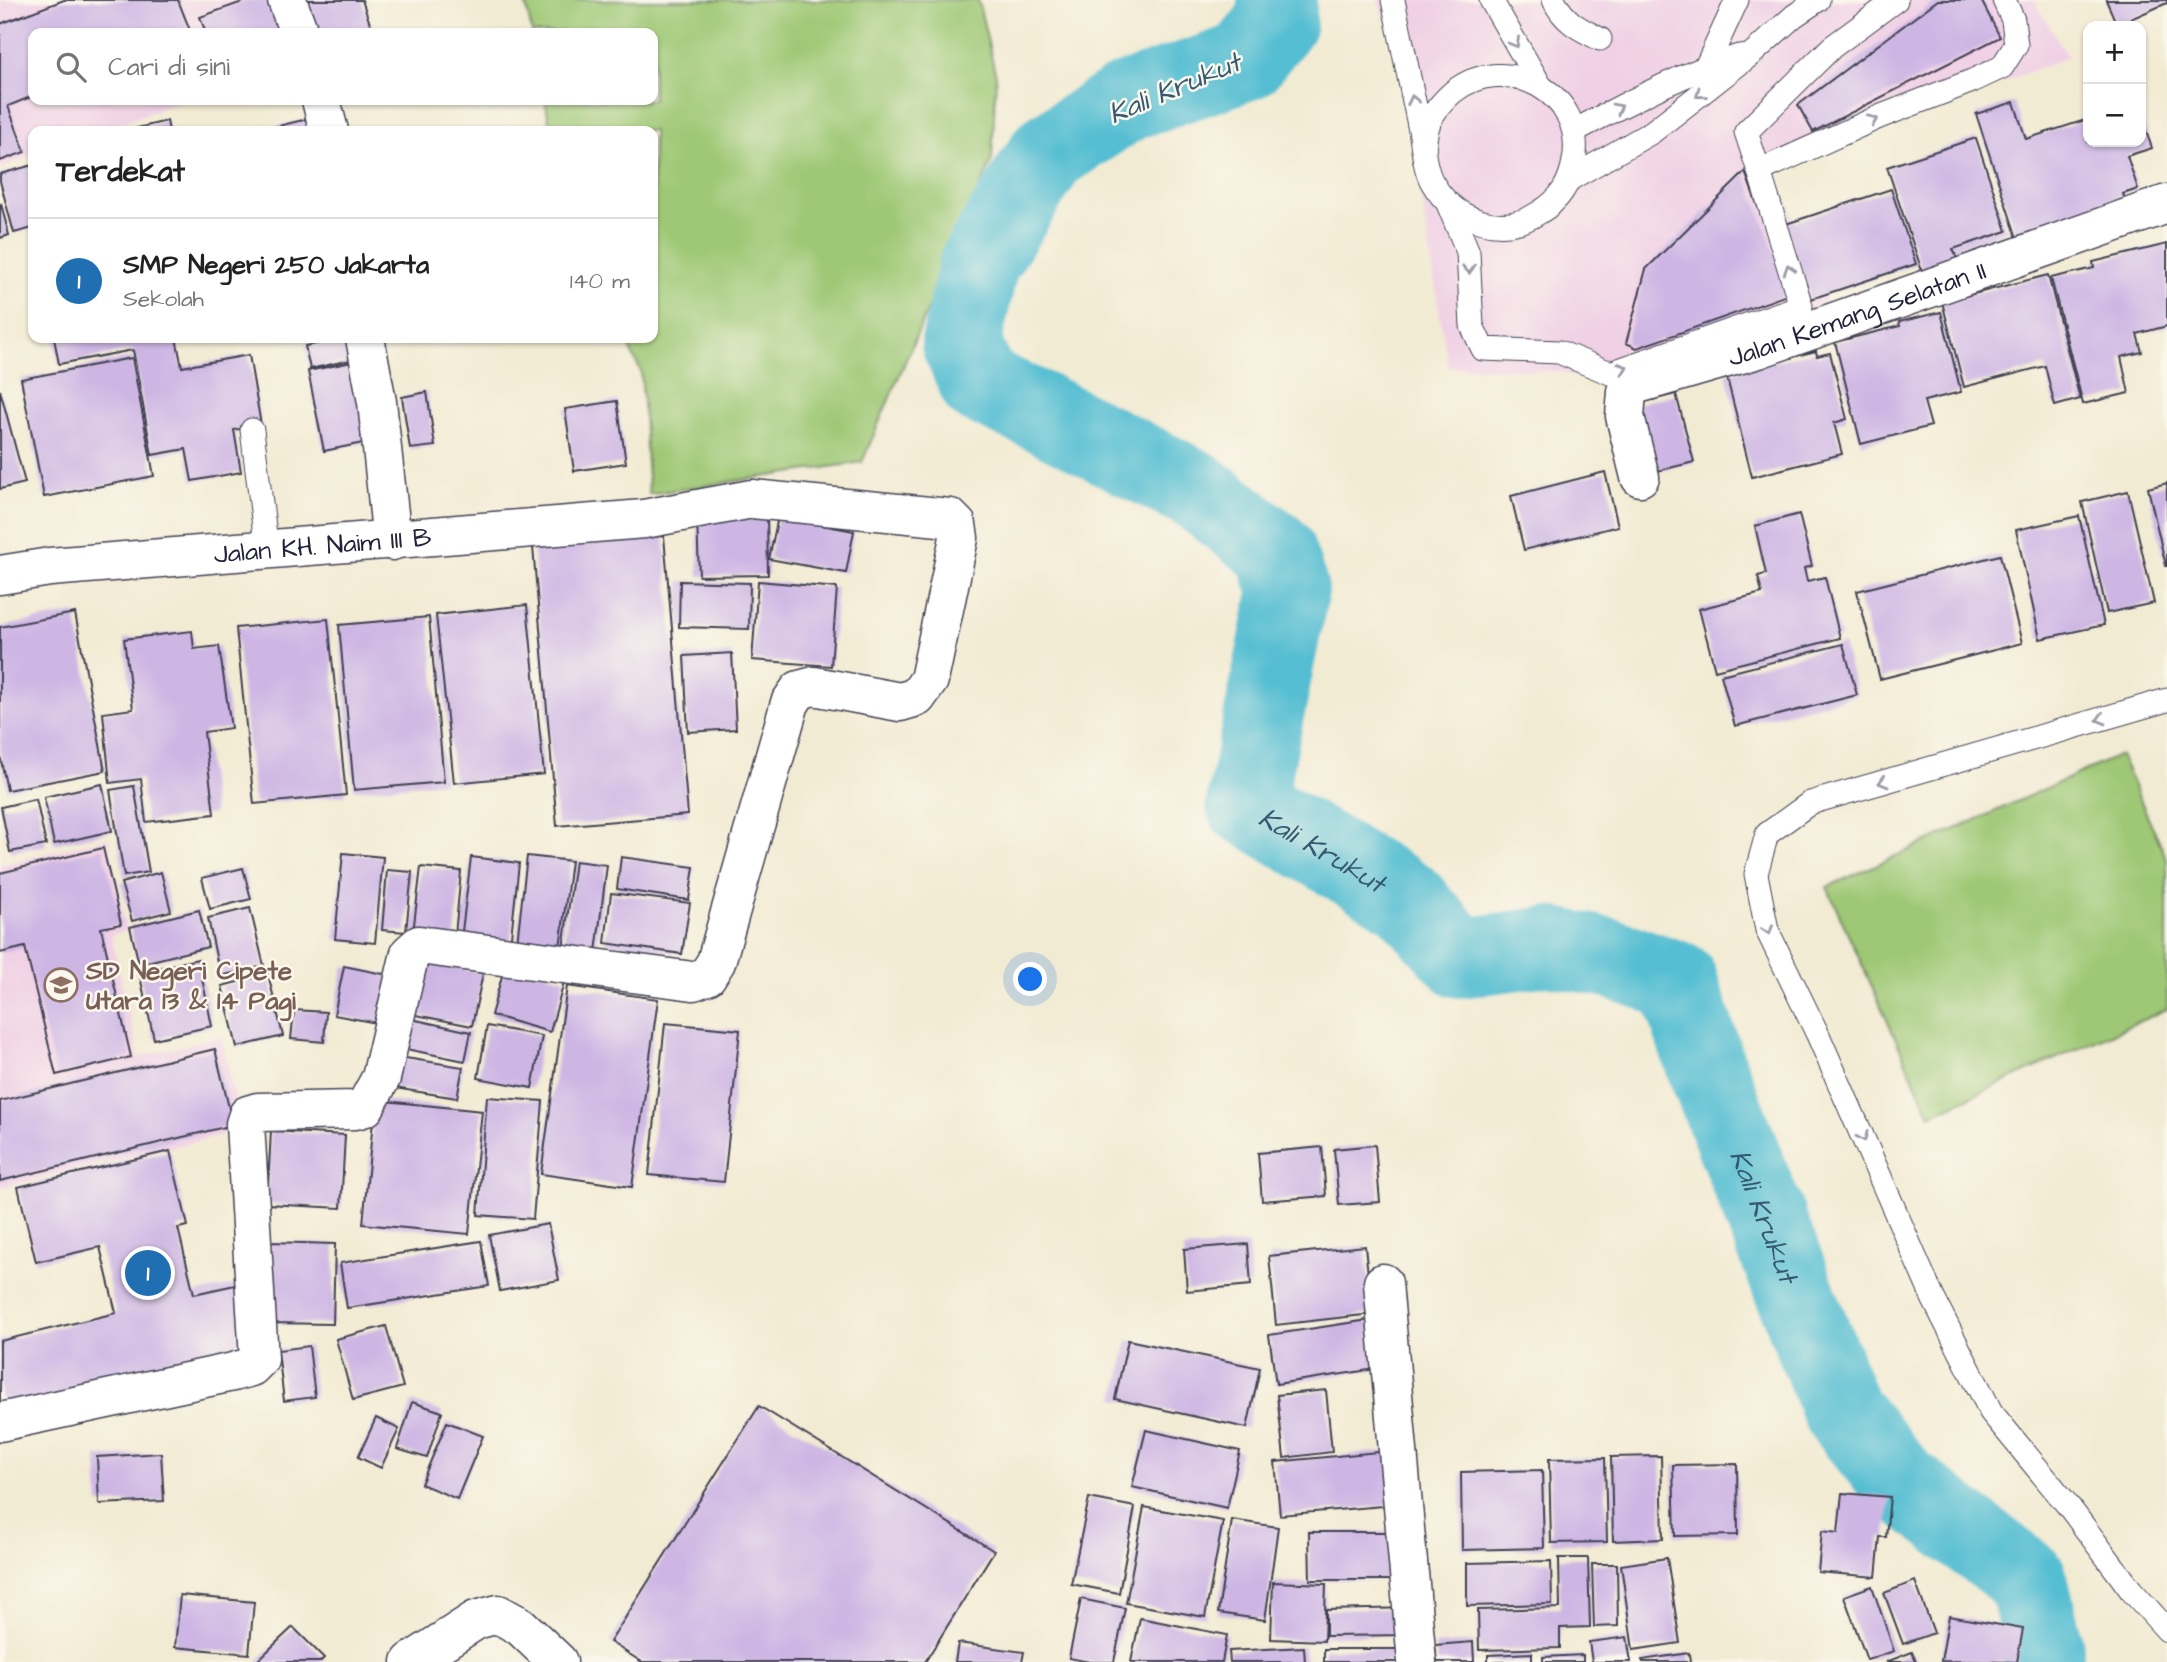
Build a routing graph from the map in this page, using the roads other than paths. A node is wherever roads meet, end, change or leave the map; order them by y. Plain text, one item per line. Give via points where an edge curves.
1 (287, 0) edge
2 (1393, 0) edge
3 (1491, 0) edge
4 (1553, 0) edge
5 (1737, 0) edge
6 (1818, 0) edge
7 (1896, 0) edge
8 (2004, 0) edge
9 (297, 28) edge
10 (1600, 39) dead end
11 (1754, 52) junction
12 (1706, 67) junction
13 (1540, 85) junction
14 (322, 105) edge
15 (327, 126) edge
16 (1574, 131) junction
17 (1424, 152) junction
18 (1759, 171) junction
19 (1570, 179) junction
20 (1448, 204) junction
21 (2167, 204) edge
22 (366, 343) edge
23 (252, 430) dead end
24 (1640, 477) dead end
25 (392, 541) junction
26 (267, 551) junction
27 (0, 575) edge
28 (2167, 700) edge
29 (1383, 1283) dead end
30 (0, 1422) edge
31 (2167, 1630) edge
32 (411, 1662) edge
33 (558, 1662) edge
34 (1417, 1662) edge

1 - 9 street
17 -> 2 lane
3 -> 13 lane
4 - 10 lane via 1560,14
5 - 12 lane
6 - 11 lane
7 - 18 lane via 1832,47 1746,132
18 -> 8 lane via 2002,67 2016,45 2013,20
11 - 12 lane
11 -> 19 lane via 1652,132
16 -> 12 lane
13 - 16 lane via 1567,113
13 - 17 lane via 1515,76 1488,75 1462,85 1442,102 1428,125
14 - 15 street
16 - 19 lane via 1576,150
17 - 20 lane via 1431,180
20 -> 18 lane via 1468,252 1472,326 1483,349 1559,352 1611,373 1801,306
19 - 20 lane via 1554,204 1530,220 1501,226 1472,220
21 - 24 street, Jalan Kemang Selatan II via 1758,349 1634,384 1627,392 1625,416
22 - 25 street
23 - 26 lane
25 - 26 street, Jalan KH. Naim III B
25 - 30 street, Jalan KH. Naim III B via 644,519 752,499 950,518 957,525 959,538 929,680 917,697 900,702 814,686 799,690 790,703 716,962 707,976 693,981 419,945 410,953 381,1078 365,1107 248,1115 259,1359 251,1367
26 - 27 street, Jalan KH. Naim III B
28 -> 31 lane via 1810,803 1767,834 1756,874 1767,930 1934,1298 1991,1412
29 - 34 street
32 - 33 street via 475,1620 498,1614 520,1626

